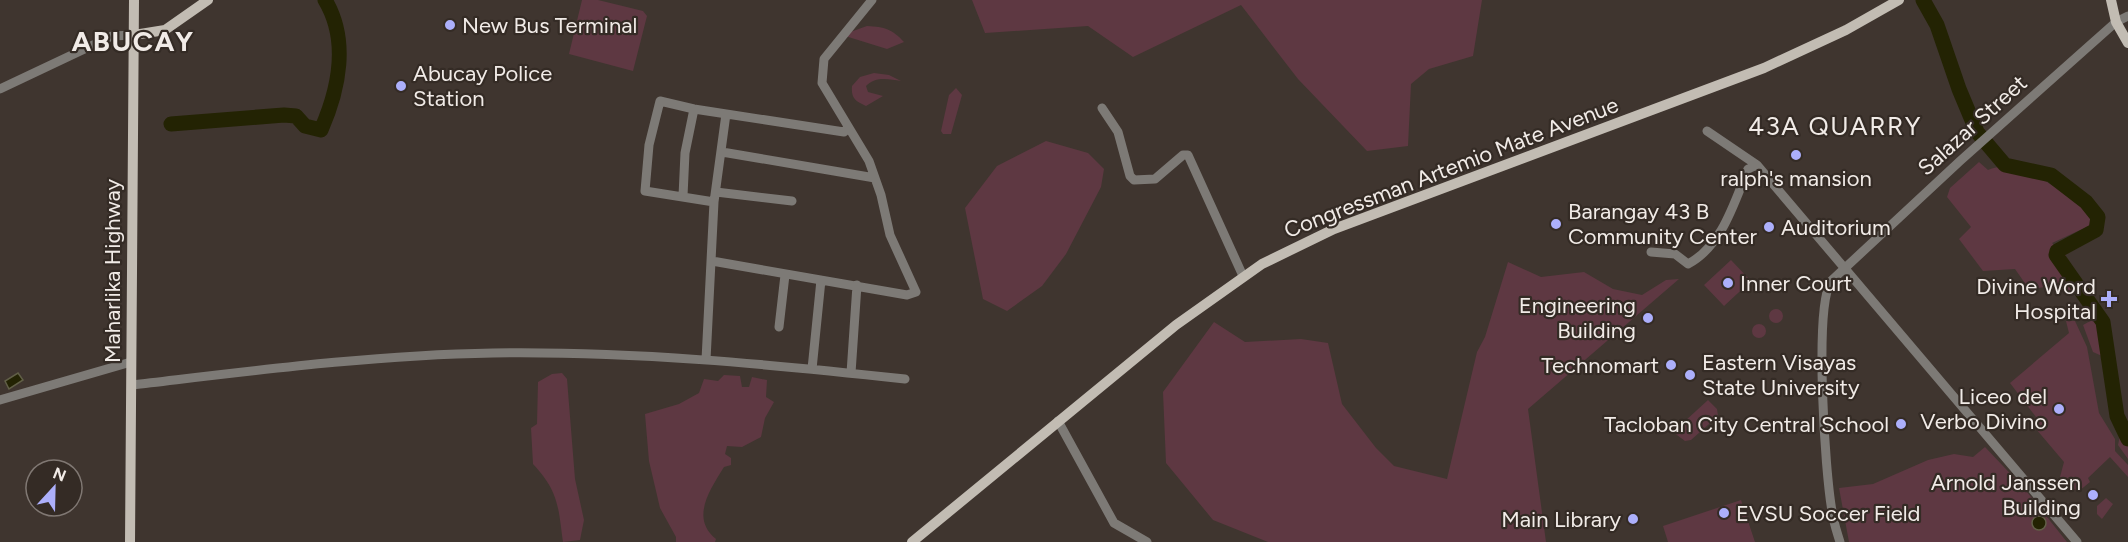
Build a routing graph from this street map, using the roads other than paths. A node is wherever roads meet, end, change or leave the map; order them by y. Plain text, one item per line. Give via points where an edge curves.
1 (134, 0) edge
2 (208, 0) edge
3 (872, 0) edge
4 (1899, 0) edge
5 (2111, 0) edge
6 (2128, 16) edge
7 (2116, 22) junction
8 (134, 35) junction
9 (2128, 43) edge
10 (0, 88) edge
11 (1102, 108) dead end
12 (694, 109) junction
13 (726, 114) junction
14 (848, 128) junction
15 (1707, 131) dead end
16 (722, 152) junction
17 (1757, 165) junction
18 (875, 178) junction
19 (716, 192) junction
20 (683, 196) junction
21 (792, 201) dead end
22 (714, 202) junction
23 (1651, 252) dead end
24 (712, 261) junction
25 (1845, 268) junction
26 (785, 275) junction
27 (1243, 276) junction
28 (821, 280) junction
29 (857, 285) junction
30 (779, 327) dead end
31 (706, 360) junction
32 (131, 362) junction
33 (812, 369) junction
34 (851, 373) junction
35 (905, 379) dead end
36 (132, 385) junction
37 (0, 400) edge
38 (1058, 421) junction
39 (130, 542) edge
40 (912, 542) edge
41 (1147, 542) edge
42 (1840, 542) edge
43 (2077, 542) edge

1 - 8 main road, Maharlika Highway
2 - 8 main road via 165,30
3 - 14 street via 822,64 826,94
4 - 27 main road, Congressman Artemio Mate Avenue via 1764,68 1334,229
5 - 7 main road
6 - 7 street, Salazar Street
7 - 9 main road
7 - 25 street, Salazar Street
8 - 10 street via 112,36
8 - 32 main road, Maharlika Highway
11 - 27 street via 1118,132 1134,180 1155,179 1188,154
12 - 13 street
12 - 20 street via 685,153
12 - 20 street via 660,101 649,146 645,191
13 - 14 street via 844,132
13 - 16 street
14 - 18 street
15 - 17 street
16 - 18 street
16 - 19 street
17 - 23 street via 1748,169 1710,247 1688,264 1675,254
17 - 25 street
18 - 29 street via 890,235 916,292 907,295
19 - 21 street
19 - 22 street
20 - 22 street
22 - 24 street
24 - 26 street
24 - 31 street
25 - 42 street, Salazar Street via 1827,288 1822,326 1830,494
25 - 43 street
26 - 28 street
26 - 30 street
27 - 38 main road, Congressman Artemio Mate Avenue via 1193,311
28 - 29 street
28 - 33 street
29 - 34 street
31 - 33 street
31 - 36 street via 572,353 456,354 281,367
32 - 36 main road, Maharlika Highway
32 - 37 street
33 - 34 street
34 - 35 street
36 - 39 main road, Maharlika Highway
38 - 40 main road, Congressman Artemio Mate Avenue
38 - 41 street via 1114,523

